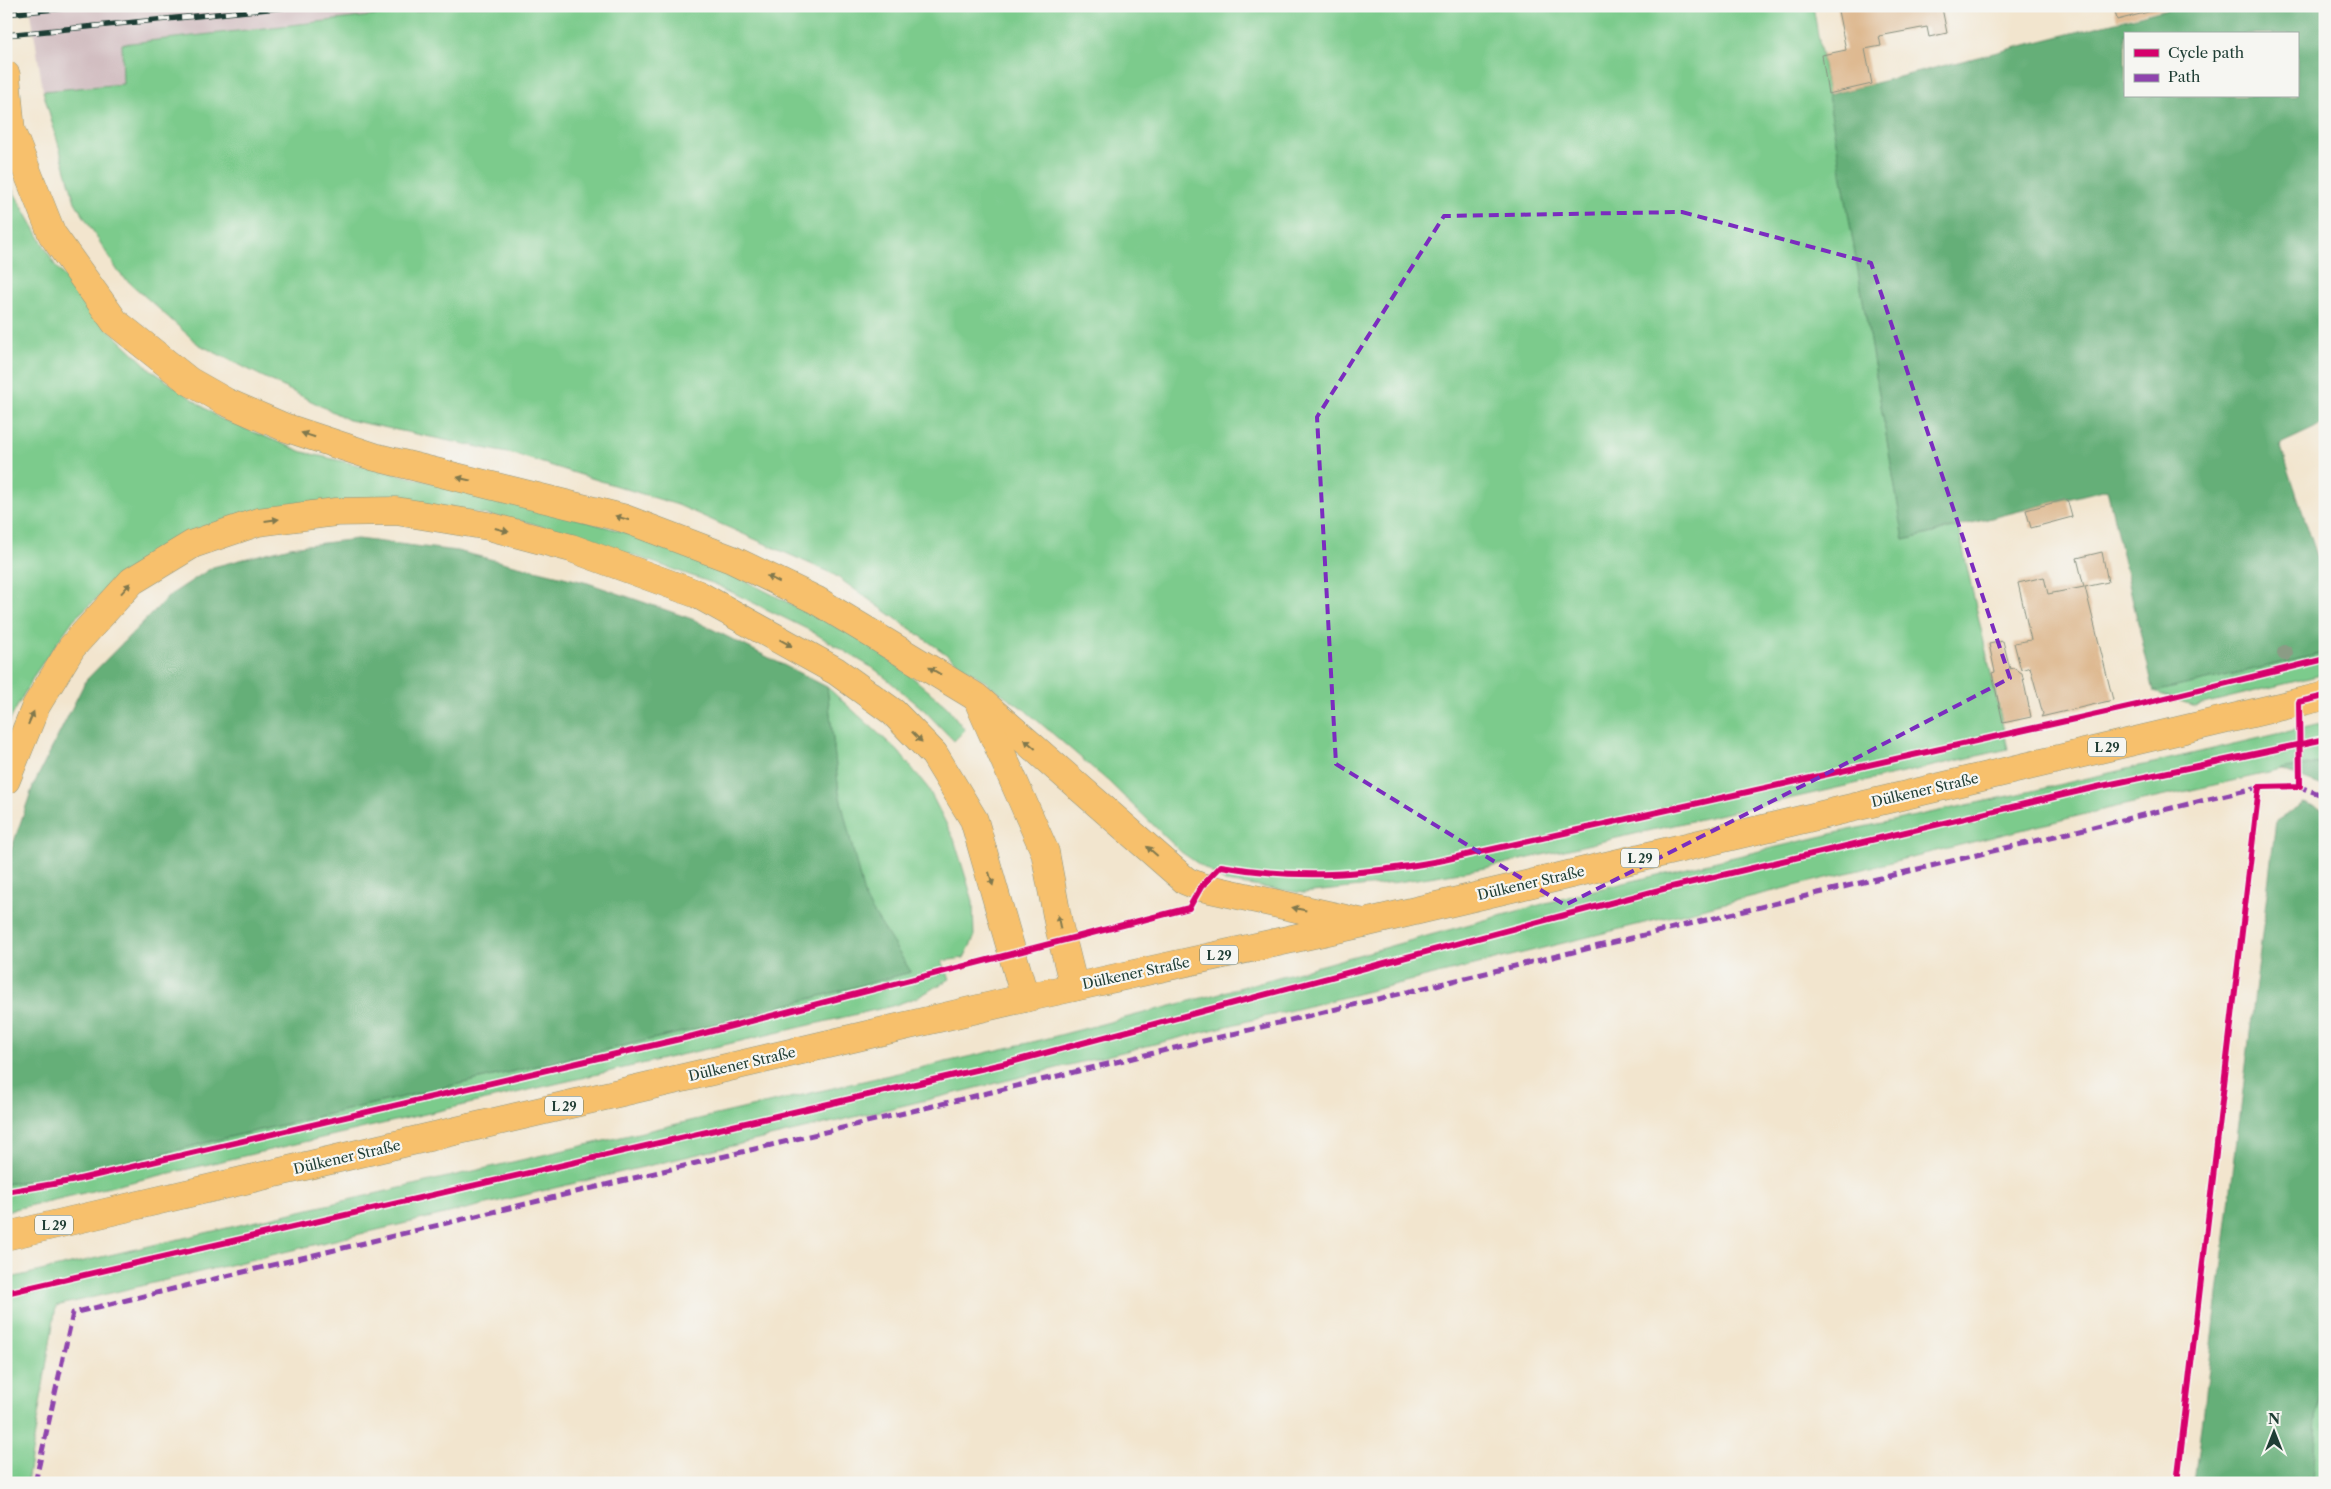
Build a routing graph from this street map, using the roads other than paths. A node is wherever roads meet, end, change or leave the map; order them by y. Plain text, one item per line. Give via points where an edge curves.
1 (6, 75) edge
2 (2325, 696) edge
3 (976, 697) junction
4 (6, 780) edge
5 (1364, 923) junction
6 (1074, 987) junction
7 (1025, 998) junction
8 (6, 1236) edge

3 -> 1 main road via 816,600 730,558 623,518 375,457 284,427 226,402 189,381 115,322 52,234 11,132
2 - 5 main road, Dülkener Straße / L 29
5 -> 3 main road via 1186,881
6 -> 3 main road via 1045,852
4 -> 7 main road via 36,706 72,647 132,581 193,544 258,522 336,512 396,511 488,526 571,548 697,594 836,671 893,712 934,754 974,820
5 - 6 main road, Dülkener Straße / L 29
6 - 7 main road, Dülkener Straße / L 29
7 - 8 main road, Dülkener Straße / L 29

